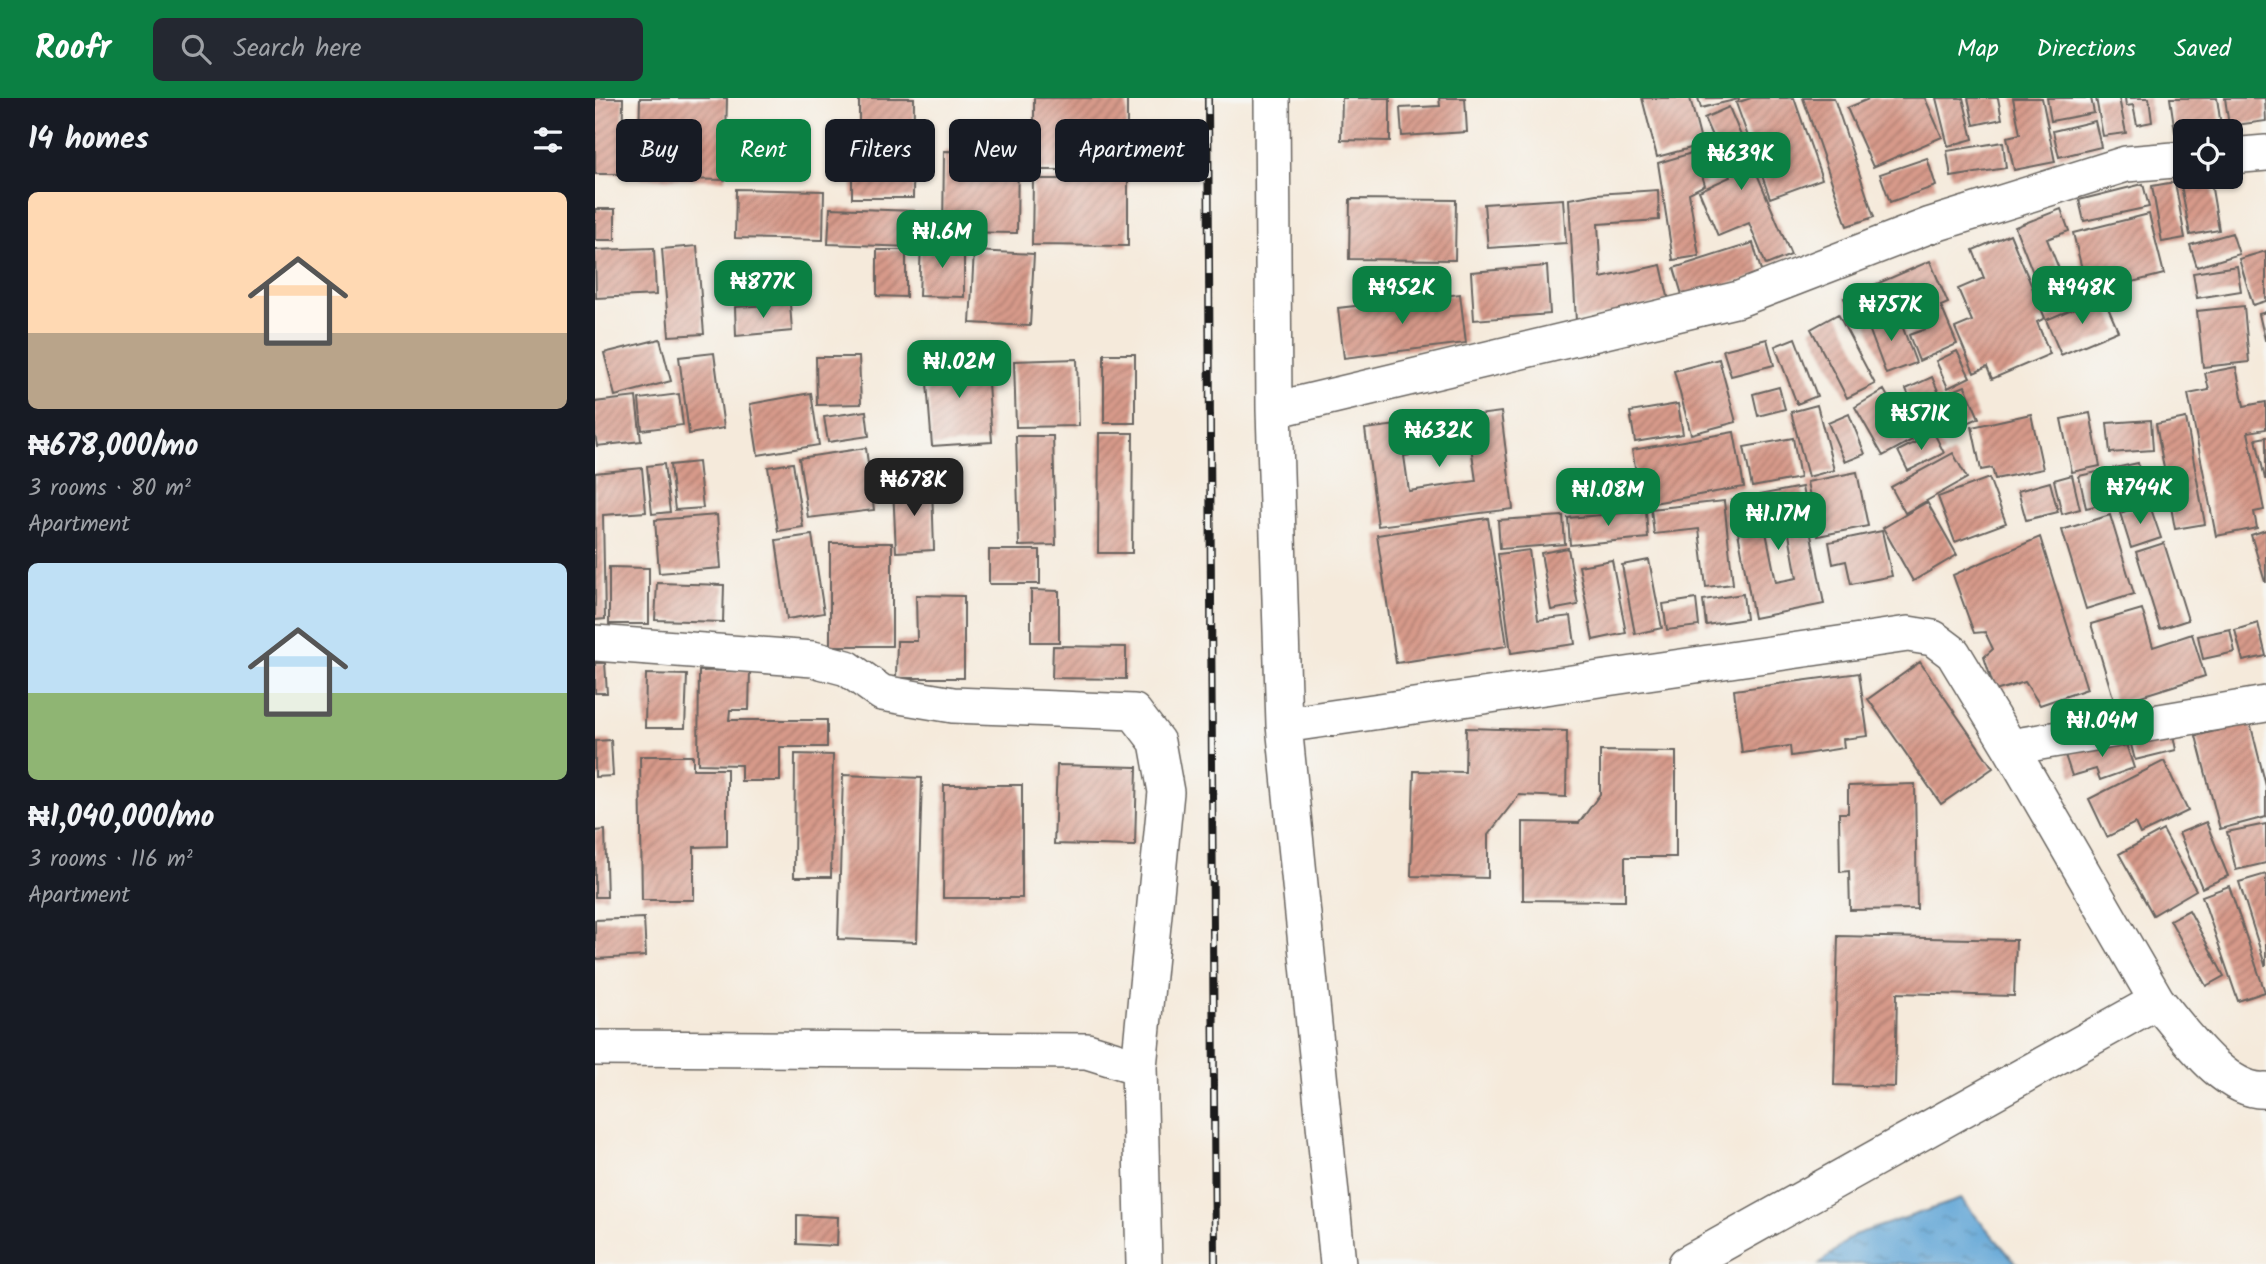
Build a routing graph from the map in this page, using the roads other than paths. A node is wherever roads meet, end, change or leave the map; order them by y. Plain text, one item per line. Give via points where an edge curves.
1 (1272, 98) edge
2 (2266, 153) edge
3 (2243, 155) edge
4 (2173, 160) edge
5 (1274, 410) junction
6 (595, 642) edge
7 (2266, 704) edge
8 (1284, 725) junction
9 (2010, 747) junction
10 (2157, 1001) junction
11 (595, 1048) edge
12 (1139, 1067) junction
13 (2266, 1090) edge
14 (1144, 1264) edge
15 (1338, 1264) edge
16 (1686, 1264) edge

1 - 5 street
2 - 3 street
4 - 5 street via 2126,164 1928,226 1739,299
5 - 8 street
6 - 12 street via 813,659 848,668 882,693 953,705 1134,712 1157,742 1165,792
7 - 9 street
8 - 9 street via 1908,634 1933,638 1953,653
8 - 15 street
9 - 10 street
10 - 13 street via 2218,1071 2239,1086
10 - 16 street
11 - 12 street via 1087,1051
12 - 14 street

